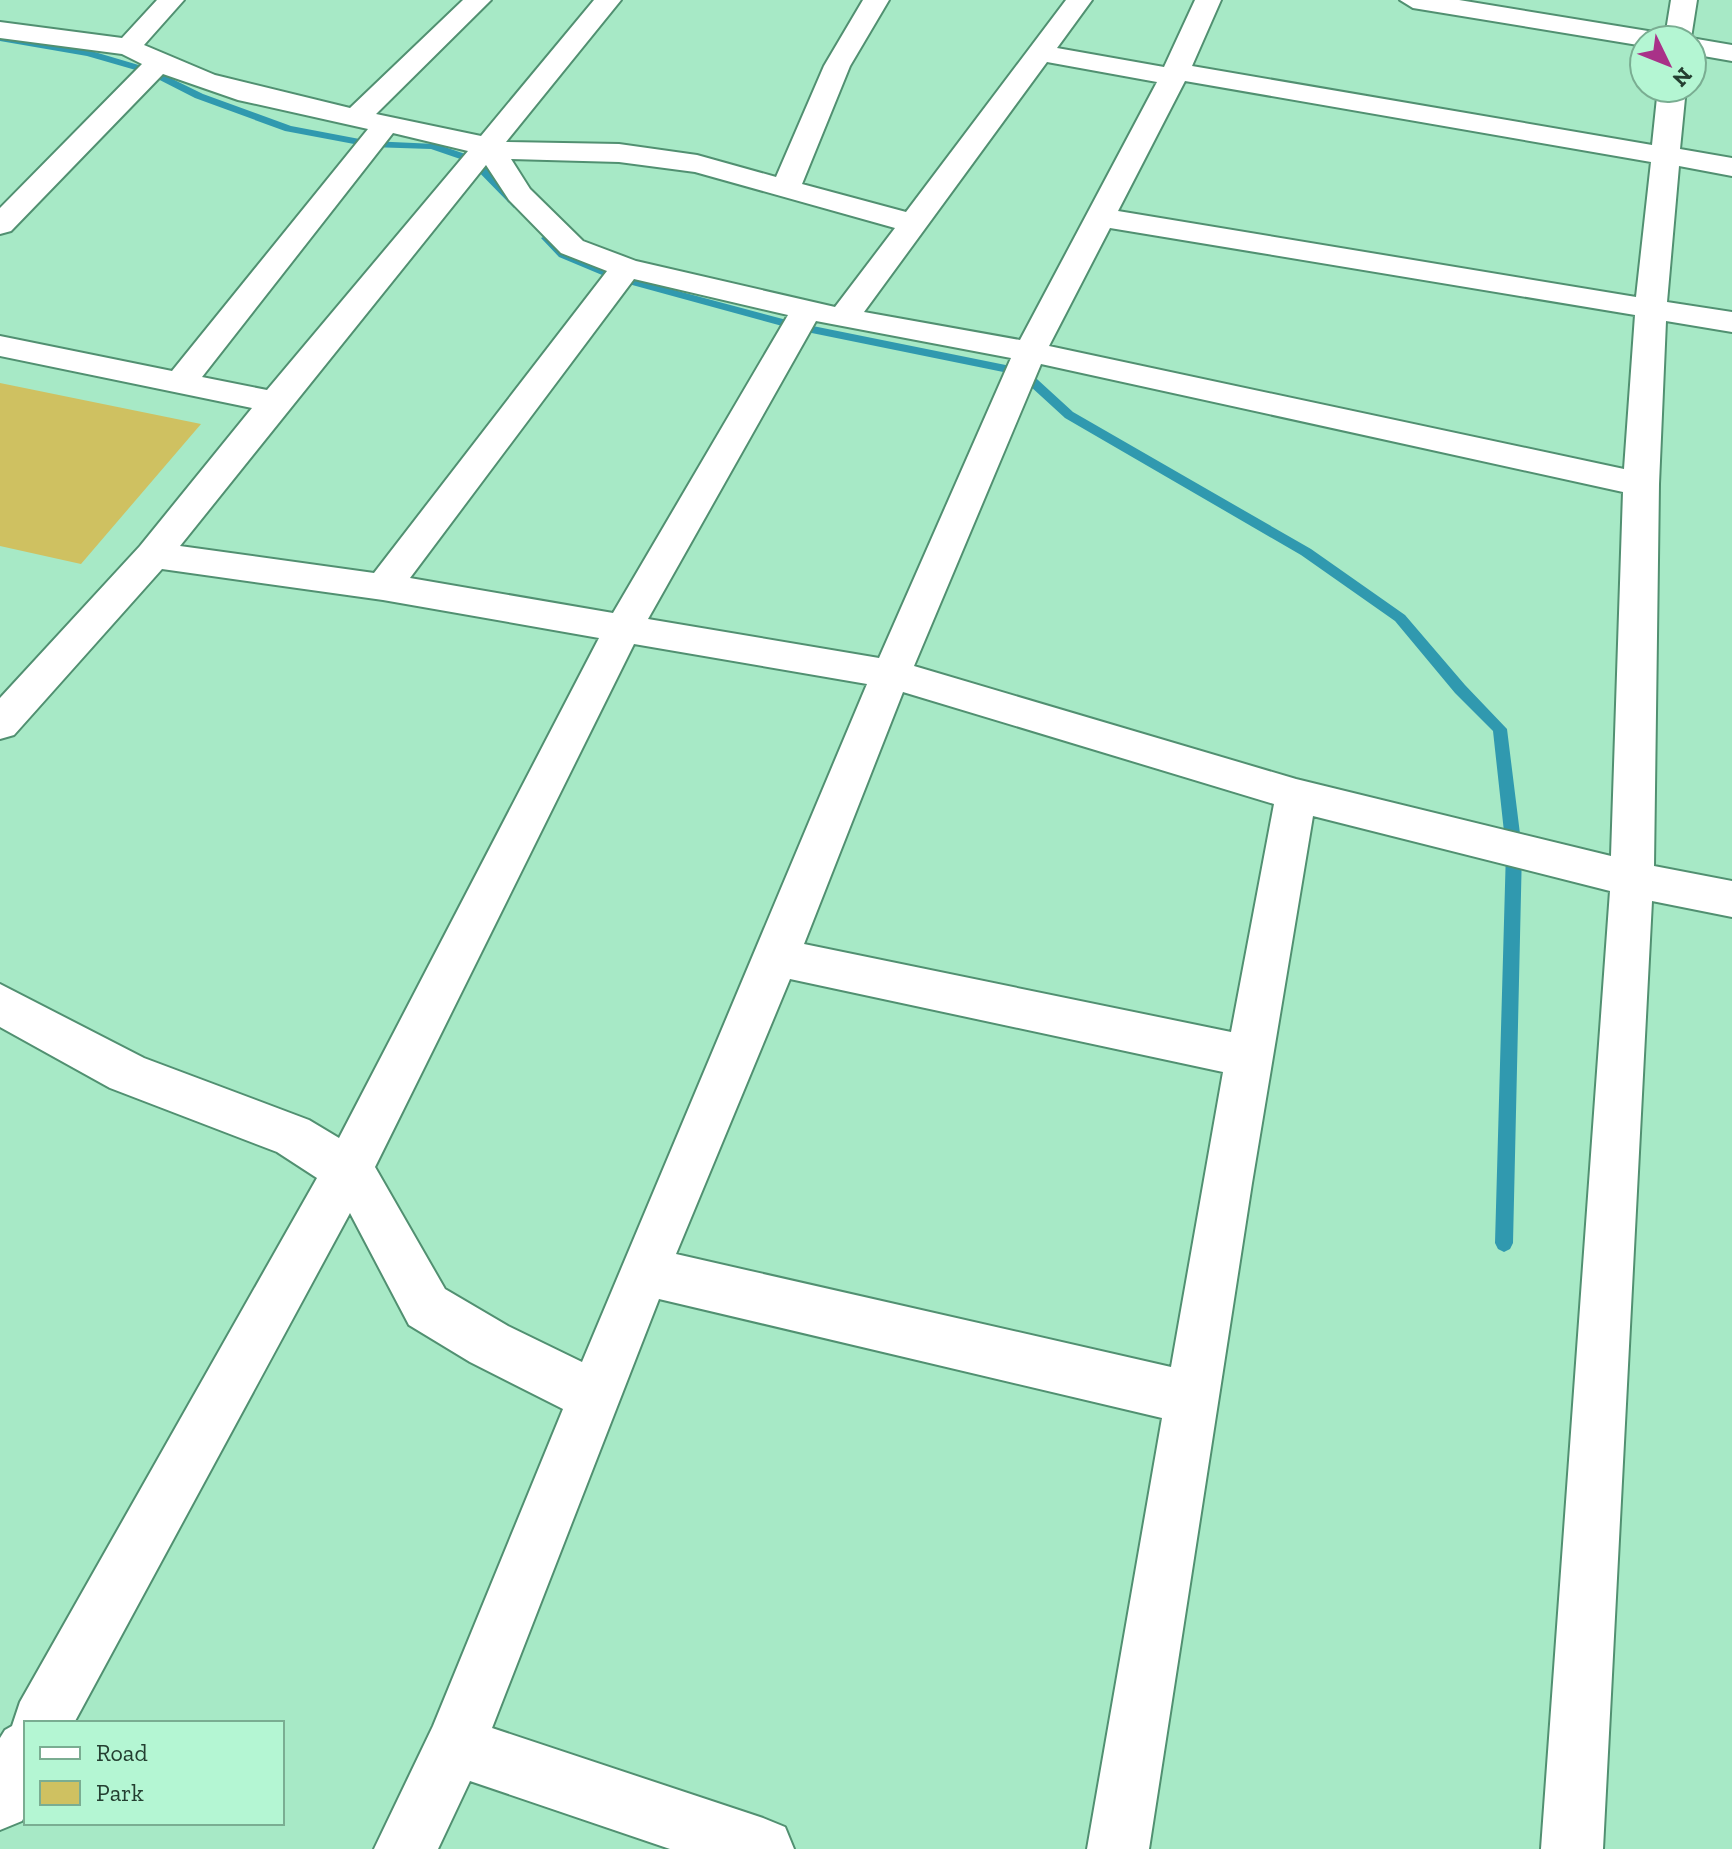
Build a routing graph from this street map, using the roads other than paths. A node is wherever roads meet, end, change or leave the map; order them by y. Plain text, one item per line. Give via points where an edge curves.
1 (171, 0) edge
2 (478, 0) edge
3 (608, 0) edge
4 (876, 0) edge
5 (1079, 0) edge
6 (1208, 0) edge
7 (1413, 0) edge
8 (1684, 0) edge
9 (1680, 24) edge
10 (0, 30) edge
11 (1628, 36) edge
12 (128, 47) junction
13 (1708, 49) edge
14 (1041, 53) junction
15 (1732, 53) edge
16 (158, 63) junction
17 (1174, 74) junction
18 (1671, 104) edge
19 (373, 119) junction
20 (488, 149) junction
21 (1667, 156) junction
22 (1732, 167) edge
23 (786, 187) junction
24 (1099, 217) junction
25 (912, 223) junction
26 (0, 225) edge
27 (626, 268) junction
28 (1651, 307) junction
29 (825, 314) junction
30 (1732, 322) edge
31 (0, 346) edge
32 (1030, 352) junction
33 (180, 383) junction
34 (275, 402) junction
35 (1641, 484) junction
36 (153, 555) junction
37 (383, 587) junction
38 (622, 630) junction
39 (891, 674) junction
40 (0, 724) edge
41 (1296, 795) junction
42 (1632, 879) junction
43 (1732, 899) edge
44 (777, 957) junction
45 (0, 1004) edge
46 (1250, 1057) junction
47 (347, 1170) junction
48 (645, 1271) junction
49 (594, 1396) junction
50 (1191, 1398) junction
51 (42, 1721) edge
52 (455, 1746) junction
53 (24, 1755) edge
54 (0, 1799) edge
55 (405, 1849) edge
56 (763, 1849) edge
57 (1118, 1849) edge
58 (1572, 1849) edge

1 - 12 street
2 - 19 street
3 - 20 street
4 - 23 street via 837,66
5 - 14 street
6 - 17 street
7 - 11 street
8 - 9 street
10 - 12 street
12 - 16 street
13 - 15 street
14 - 17 street
14 - 25 street
16 - 19 street via 238,92
16 - 26 street
17 - 21 street
17 - 24 street
18 - 21 street
19 - 20 street via 462,138
19 - 33 street
20 - 23 street via 619,153 697,164
20 - 27 street via 519,194 572,247
20 - 34 street
21 - 22 street
21 - 28 street
23 - 25 street
24 - 28 street
24 - 32 street
25 - 29 street
27 - 29 street
27 - 37 street
28 - 30 street
28 - 35 street
29 - 32 street
29 - 38 street
31 - 33 street
32 - 35 street
32 - 39 street
33 - 34 street
34 - 36 street
35 - 42 street
36 - 37 street
36 - 40 street
37 - 38 street
38 - 39 street
38 - 47 street
39 - 41 street
39 - 44 street
41 - 42 street
41 - 46 street
42 - 43 street
42 - 58 street
44 - 46 street
44 - 48 street
45 - 47 street via 127,1073 292,1135
46 - 50 street
47 - 49 street via 364,1190 427,1307
47 - 51 street
48 - 49 street
48 - 50 street
49 - 52 street
50 - 57 street
52 - 55 street
52 - 56 street
53 - 54 street

